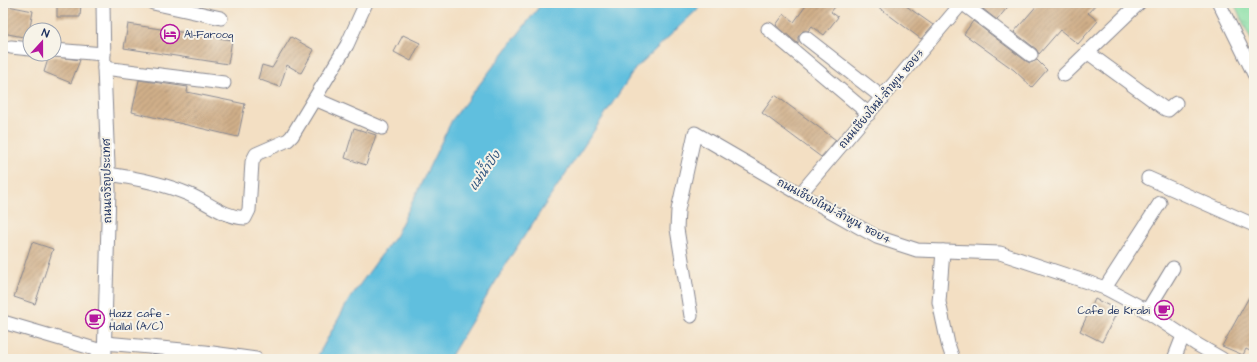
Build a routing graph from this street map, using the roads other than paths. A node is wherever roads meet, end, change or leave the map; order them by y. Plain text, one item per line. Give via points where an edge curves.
1 (103, 3) edge
2 (153, 3) edge
3 (366, 3) edge
4 (962, 3) edge
5 (1139, 3) edge
6 (1219, 3) edge
7 (220, 18) dead end
8 (768, 29) dead end
9 (806, 38) dead end
10 (11, 47) dead end
11 (22, 48) edge
12 (62, 51) edge
13 (1087, 52) junction
14 (104, 54) junction
15 (1031, 55) dead end
16 (104, 68) junction
17 (1254, 74) edge
18 (1064, 75) dead end
19 (224, 82) dead end
20 (883, 98) junction
21 (315, 99) junction
22 (1176, 103) dead end
23 (870, 114) junction
24 (382, 128) dead end
25 (108, 174) junction
26 (1148, 178) dead end
27 (800, 194) junction
28 (1160, 203) dead end
29 (1254, 225) edge
30 (943, 252) junction
31 (1173, 268) dead end
32 (1105, 288) junction
33 (1147, 311) junction
34 (691, 316) dead end
35 (3, 322) edge
36 (1183, 336) junction
37 (105, 351) edge
38 (256, 359) edge
39 (953, 359) edge
40 (1174, 359) edge
41 (1222, 359) edge

1 - 14 street, ถนนเจริญประเทศ
2 - 7 street
3 - 21 street via 347,45
4 - 15 street
4 - 20 street, ถนนเชียงใหม่-ลำพูน ซอย3
5 - 13 street
6 - 17 street
8 - 23 street
9 - 20 street
10 - 11 street
12 - 14 street
13 - 18 street
13 - 22 street via 1165,109 1168,110
14 - 16 street, ถนนเจริญประเทศ
16 - 19 street
16 - 25 street, ถนนเจริญประเทศ
20 - 23 street, ถนนเชียงใหม่-ลำพูน ซอย3
21 - 24 street
21 - 25 street via 288,140 256,154 252,162 249,210 244,218 233,217 189,195 150,180
23 - 27 street, ถนนเชียงใหม่-ลำพูน ซอย3
25 - 37 street, ถนนเจริญประเทศ
26 - 29 street
27 - 30 street, ถนนเชียงใหม่-ลำพูน ซอย4 via 877,237 917,250
27 - 34 street, ถนนเชียงใหม่-ลำพูน ซอย4 via 695,133 678,210 677,229
28 - 32 street
30 - 32 street, ถนนเชียงใหม่-ลำพูน ซอย4 via 1000,253
30 - 39 street via 939,302
31 - 33 street
32 - 33 street, ถนนเชียงใหม่-ลำพูน ซอย4
33 - 36 street, ถนนเชียงใหม่-ลำพูน ซอย4
35 - 37 street
36 - 40 street
36 - 41 street, ถนนเชียงใหม่-ลำพูน ซอย4
37 - 38 street via 205,352

